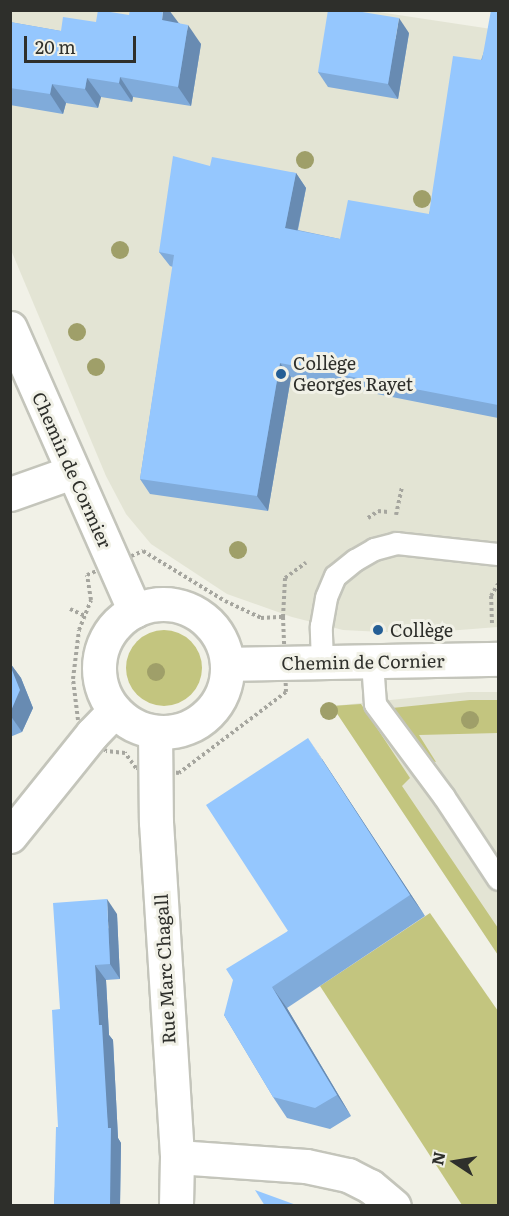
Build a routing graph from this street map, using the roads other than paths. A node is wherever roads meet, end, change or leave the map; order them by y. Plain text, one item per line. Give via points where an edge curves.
1 (10, 328) edge
2 (72, 472) junction
3 (10, 494) edge
4 (498, 554) edge
5 (135, 610) junction
6 (498, 659) edge
7 (372, 662) junction
8 (322, 663) junction
9 (227, 664) junction
10 (115, 710) junction
11 (155, 732) junction
12 (10, 836) edge
13 (498, 879) edge
14 (177, 1157) junction
15 (176, 1206) edge
16 (394, 1206) edge

1 - 2 street, Chemin de Cormier
2 - 3 street
2 - 5 street, Chemin de Cormier
4 - 8 lane via 396,543 355,560 335,576 326,597 321,626
5 - 9 street via 162,604 195,613 219,637
5 - 10 street via 113,629 100,656 102,685
6 - 7 street, Chemin de Cornier
7 - 8 street, Chemin de Cornier
7 - 13 lane via 375,704
8 - 9 street, Chemin de Cornier
9 - 11 street via 223,691 207,714 183,729
10 - 11 street via 133,725
10 - 12 street
11 - 14 street, Rue Marc Chagall via 156,822
14 - 15 street, Rue Marc Chagall
14 - 16 street via 306,1166 348,1175 370,1186

